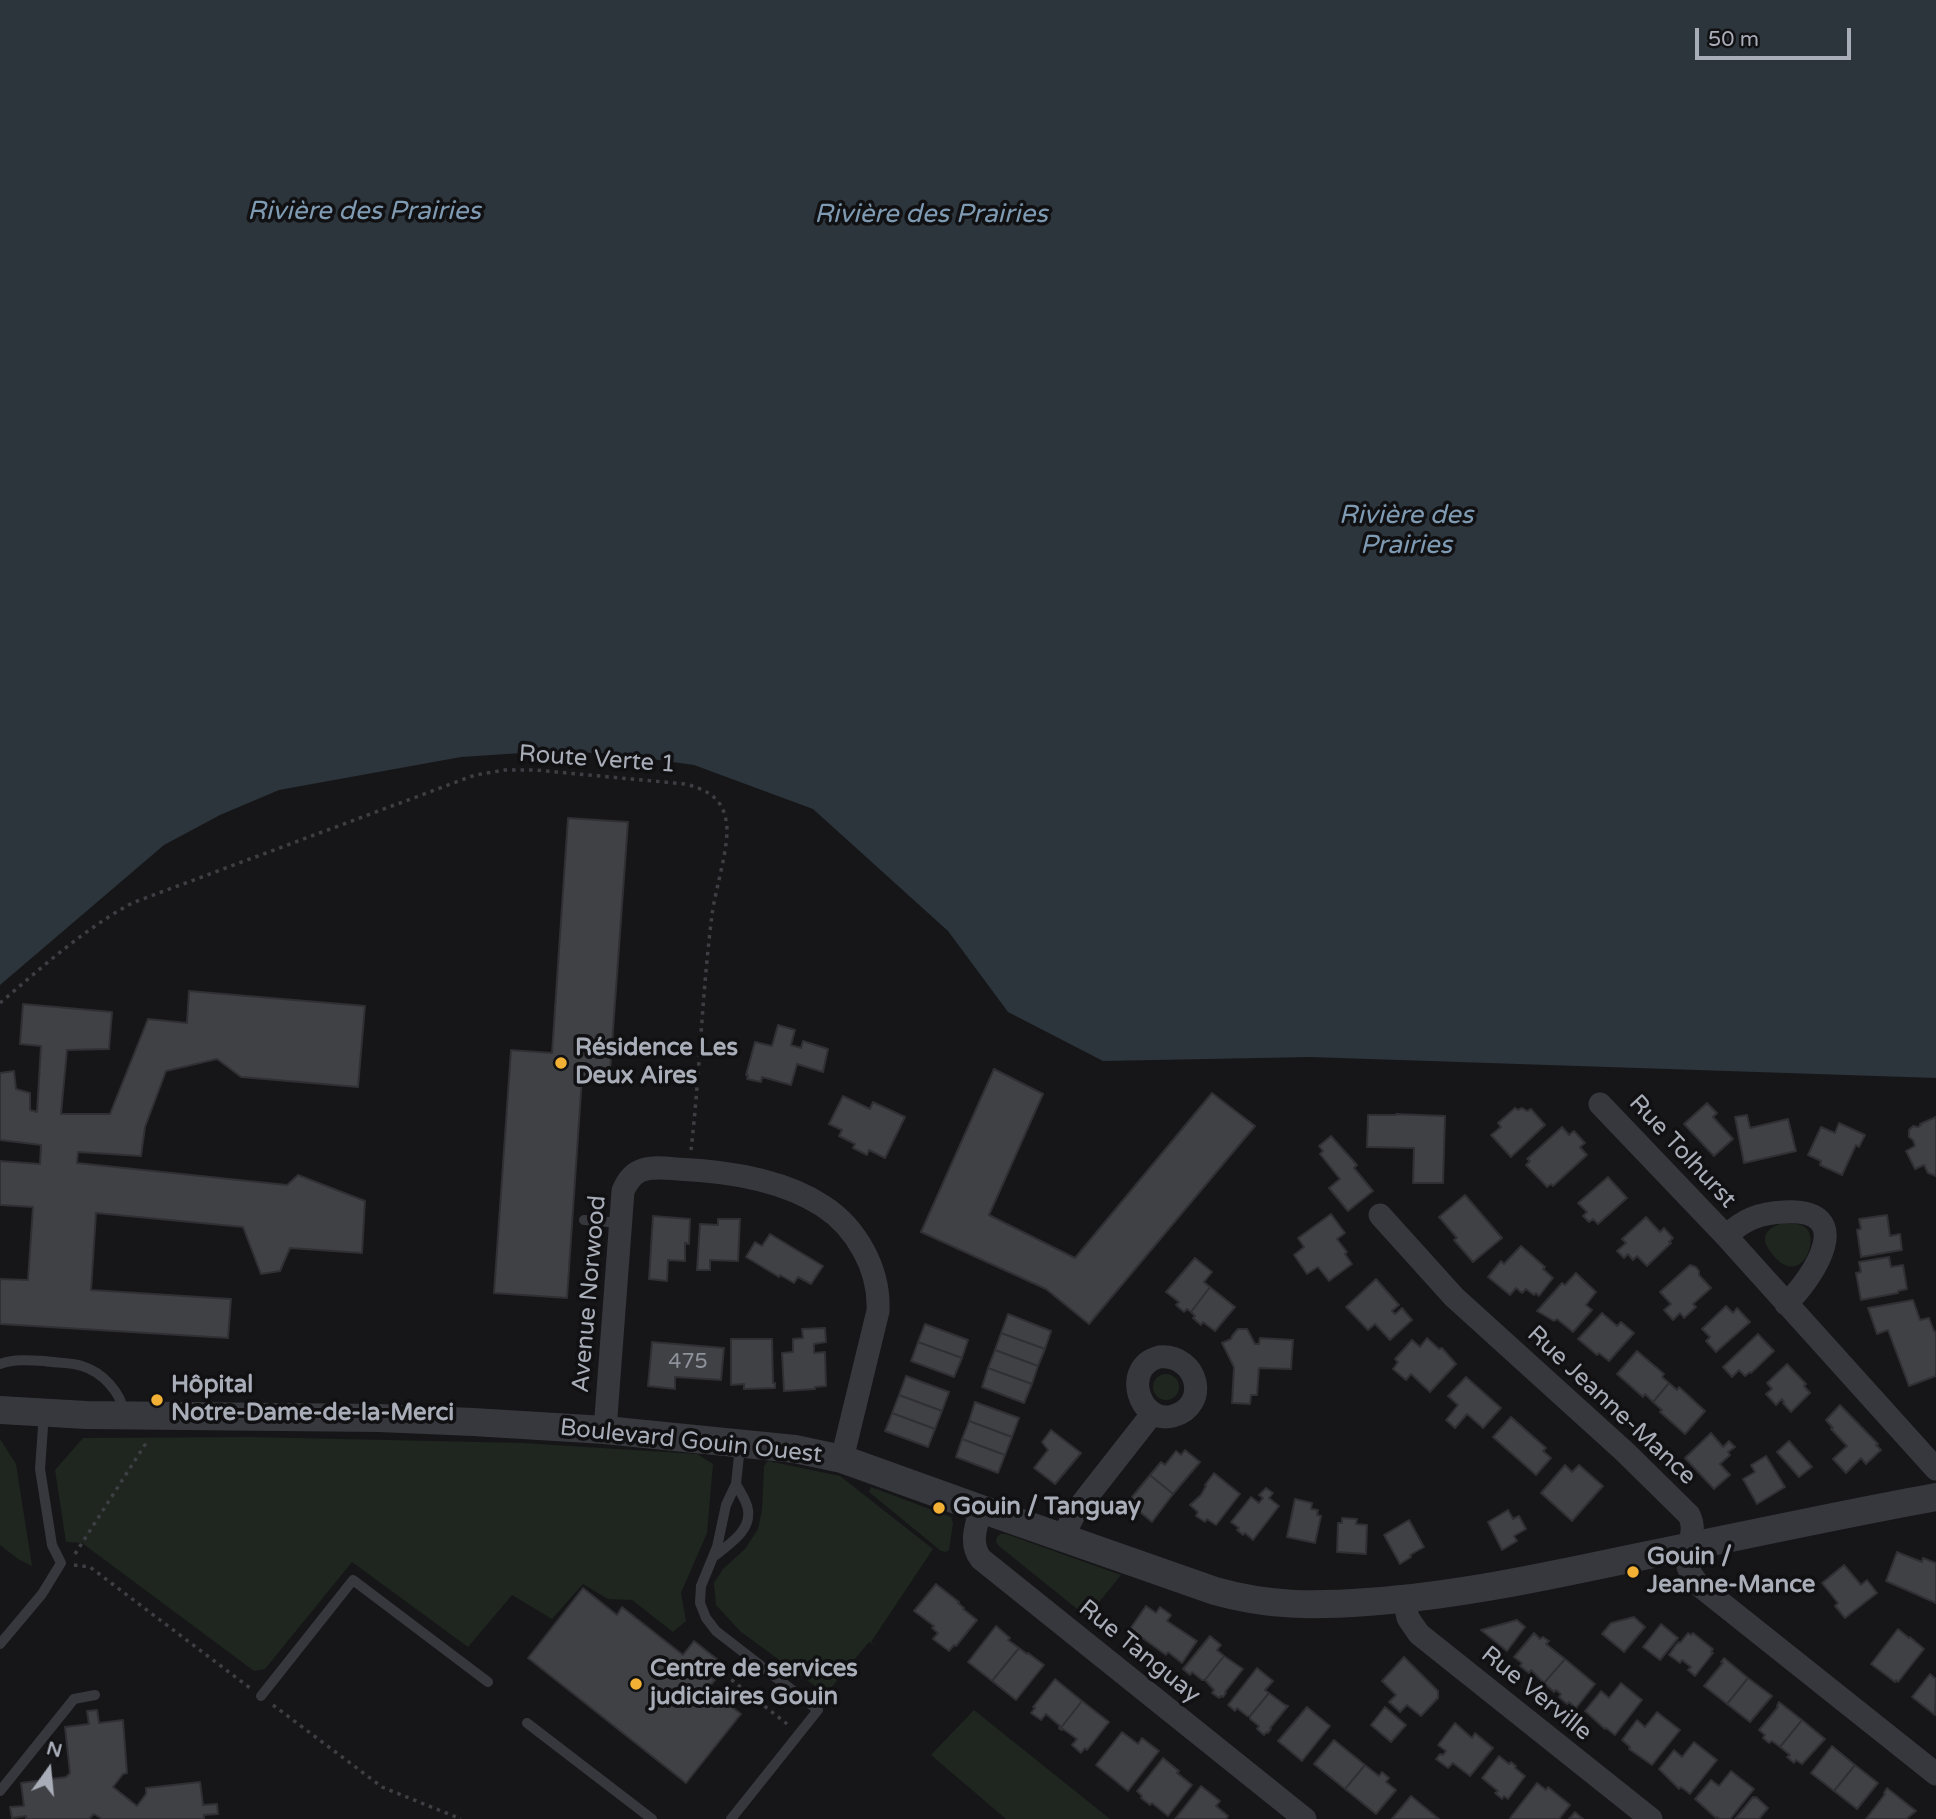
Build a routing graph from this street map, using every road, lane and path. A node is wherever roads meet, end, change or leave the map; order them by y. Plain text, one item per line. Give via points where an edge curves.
1 (0, 1003) edge
2 (1600, 1104) dead end
3 (690, 1155) dead end
4 (1380, 1215) dead end
5 (584, 1220) dead end
6 (620, 1223) junction
7 (1726, 1236) junction
8 (1786, 1304) junction
9 (0, 1364) edge
10 (0, 1410) edge
11 (44, 1413) junction
12 (1152, 1414) dead end
13 (124, 1415) junction
14 (605, 1430) junction
15 (151, 1435) dead end
16 (741, 1444) junction
17 (842, 1459) junction
18 (1936, 1469) edge
19 (736, 1484) junction
20 (1936, 1497) edge
21 (981, 1509) junction
22 (1062, 1538) junction
23 (1687, 1548) junction
24 (714, 1556) junction
25 (61, 1563) junction
26 (1404, 1599) junction
27 (0, 1644) edge
28 (718, 1669) dead end
29 (488, 1682) dead end
30 (94, 1695) dead end
31 (261, 1696) dead end
32 (527, 1723) dead end
33 (799, 1734) junction
34 (1936, 1774) edge
35 (0, 1791) edge
36 (652, 1819) edge
37 (731, 1819) edge
38 (1305, 1819) edge
39 (1651, 1819) edge

1 - 3 path, Route Verte 1 via 89,929 132,903 475,775 520,769 685,784 714,796 724,811 727,829 707,957
2 - 7 street, Rue Tolhurst
4 - 23 street, Rue Jeanne-Mance via 1454,1297 1689,1515
5 - 6 lane
6 - 14 street, Avenue Norwood
6 - 17 street, Avenue Norwood via 627,1182 637,1172 658,1168 707,1171 780,1186 817,1202 843,1223 869,1261 878,1311
7 - 8 street, Rue Tolhurst
7 - 8 street, Rue Tolhurst via 1748,1219 1765,1214 1798,1212 1821,1221 1825,1238 1816,1267
8 - 18 street, Rue Tolhurst
9 - 13 lane via 27,1360 85,1366 117,1392
10 - 11 street, Boulevard Gouin Ouest
11 - 13 street, Boulevard Gouin Ouest
11 - 25 lane via 40,1469 52,1545
12 - 22 street via 1076,1511
13 - 14 street, Boulevard Gouin Ouest via 379,1418
14 - 16 street, Boulevard Gouin Ouest
15 - 25 path via 74,1555
16 - 17 street, Boulevard Gouin Ouest
16 - 19 lane
17 - 21 street, Boulevard Gouin Ouest
19 - 24 lane
19 - 24 lane via 748,1507 746,1524 739,1536
20 - 23 street, Boulevard Gouin Ouest
21 - 22 street, Boulevard Gouin Ouest
21 - 38 street, Rue Tanguay via 975,1541 981,1559
22 - 26 street, Boulevard Gouin Ouest via 1254,1601 1306,1605
23 - 26 street, Boulevard Gouin Ouest via 1508,1584
23 - 34 street, Rue Jeanne-Mance via 1686,1566 1700,1586
24 - 33 lane via 701,1586 706,1618 716,1631 818,1710
25 - 27 lane
26 - 39 street, Rue Verville via 1408,1618 1419,1633
28 - 33 path
29 - 31 lane via 353,1580
30 - 35 lane via 74,1699
32 - 36 lane
33 - 37 lane

